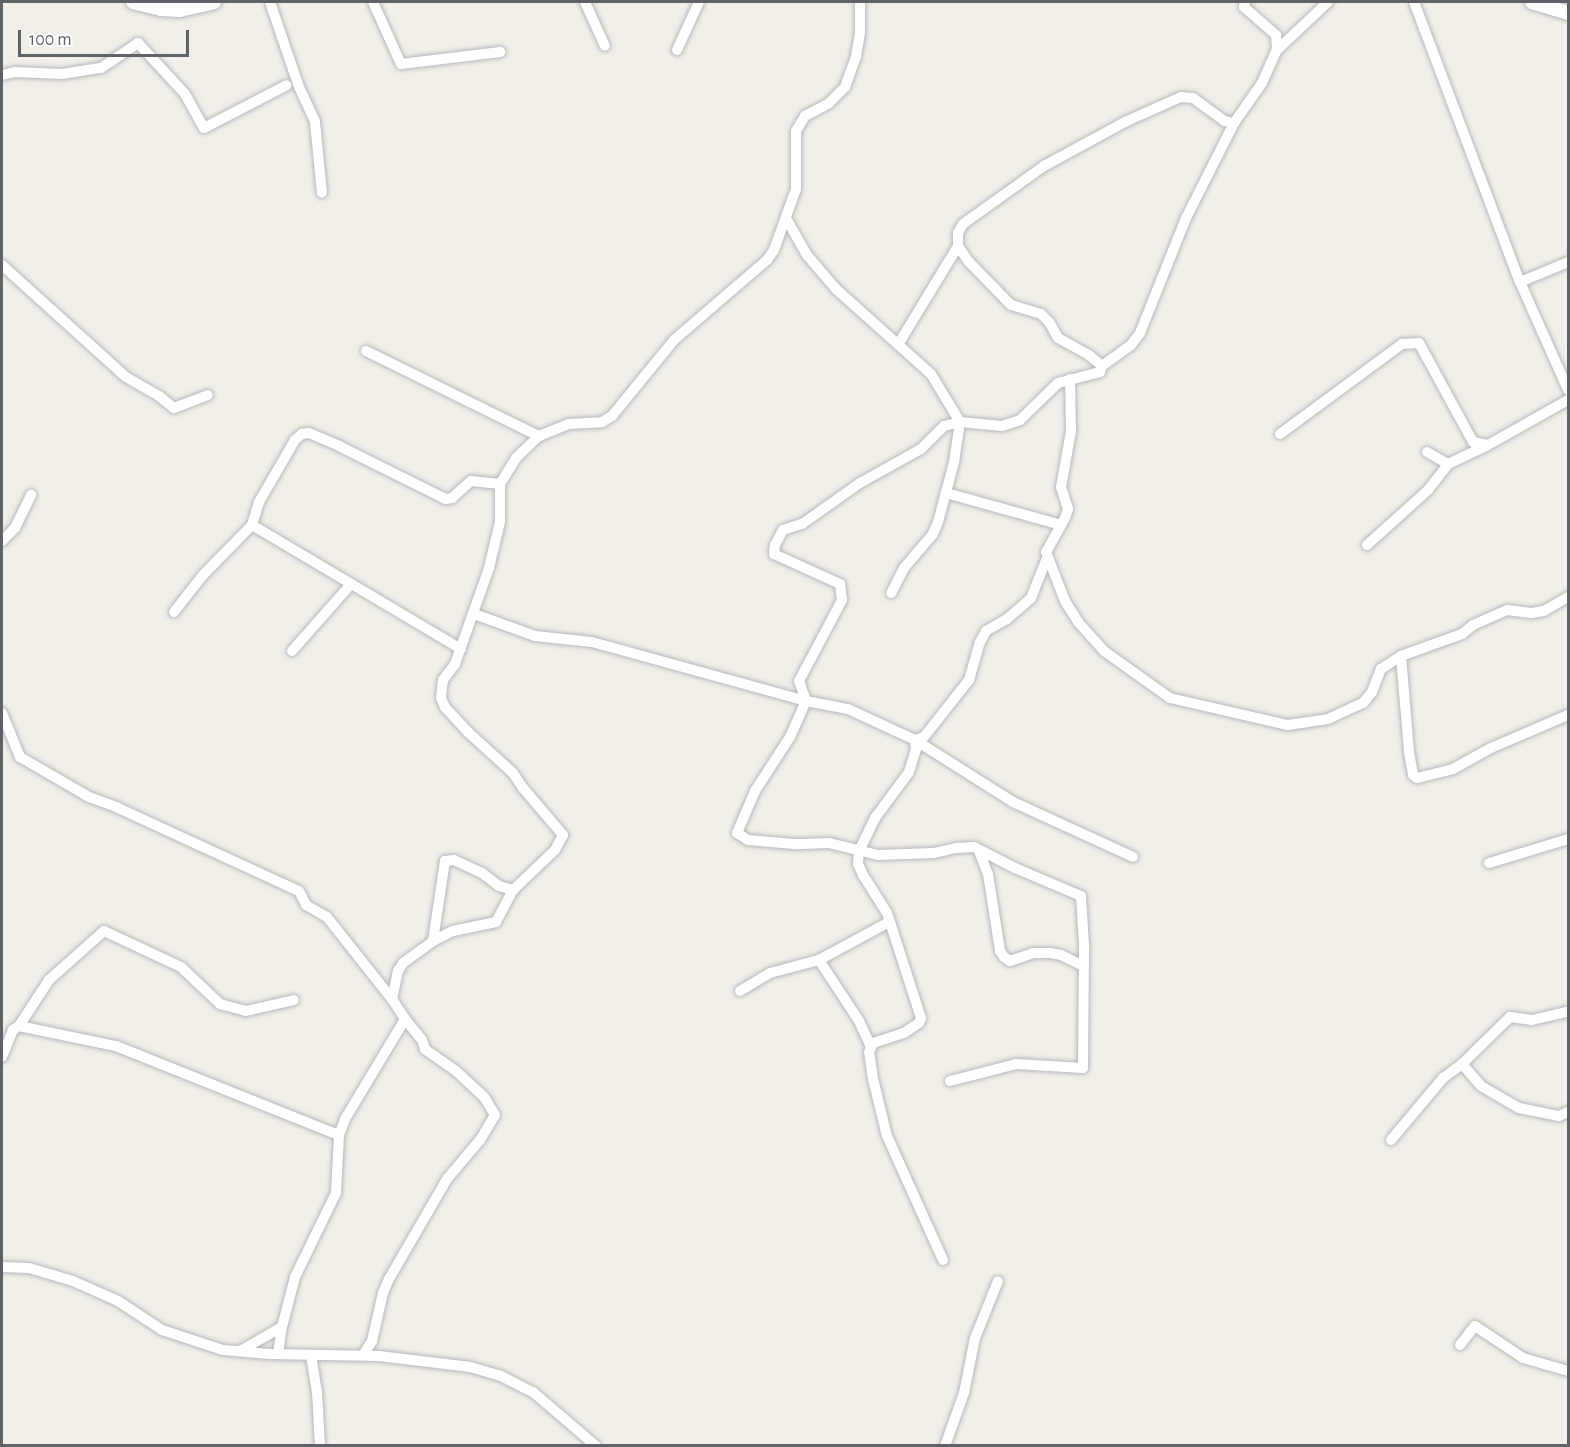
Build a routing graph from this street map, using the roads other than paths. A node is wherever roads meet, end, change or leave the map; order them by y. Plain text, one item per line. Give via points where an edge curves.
1 (133, 2) edge
2 (214, 2) edge
3 (270, 2) edge
4 (373, 2) edge
5 (585, 2) edge
6 (699, 2) edge
7 (860, 2) edge
8 (1245, 2) edge
9 (1328, 2) edge
10 (1414, 2) edge
11 (1532, 2) edge
12 (1569, 13) edge
13 (605, 46) dead end
14 (677, 50) dead end
15 (1277, 50) junction
16 (500, 52) dead end
17 (2, 75) edge
18 (287, 86) dead end
19 (1234, 123) junction
20 (322, 193) dead end
21 (787, 220) junction
22 (958, 246) junction
23 (1569, 262) edge
24 (2, 265) edge
25 (1520, 282) junction
26 (898, 343) junction
27 (366, 351) dead end
28 (1102, 366) junction
29 (1070, 379) junction
30 (1568, 388) edge
31 (208, 395) dead end
32 (1569, 400) edge
33 (960, 422) junction
34 (1280, 434) dead end
35 (539, 436) junction
36 (1488, 445) junction
37 (1426, 453) dead end
38 (1448, 464) junction
39 (500, 484) junction
40 (946, 492) junction
41 (31, 495) dead end
42 (252, 525) junction
43 (1061, 525) junction
44 (2, 541) edge
45 (1367, 545) dead end
46 (1047, 558) junction
47 (351, 584) junction
48 (891, 593) dead end
49 (1569, 597) edge
50 (174, 612) dead end
51 (474, 614) junction
52 (461, 649) junction
53 (292, 651) dead end
54 (1401, 656) junction
55 (806, 701) junction
56 (2, 713) edge
57 (1569, 715) edge
58 (915, 740) junction
59 (1569, 838) edge
60 (859, 851) junction
61 (979, 851) junction
62 (1132, 857) dead end
63 (1489, 863) dead end
64 (513, 890) junction
65 (889, 922) junction
66 (433, 941) junction
67 (819, 960) junction
68 (1084, 966) junction
69 (740, 991) dead end
70 (392, 999) junction
71 (294, 1000) dead end
72 (1569, 1012) edge
73 (405, 1019) junction
74 (19, 1026) junction
75 (871, 1047) junction
76 (2, 1057) edge
77 (1462, 1064) junction
78 (950, 1081) dead end
79 (1569, 1112) edge
80 (339, 1136) junction
81 (1391, 1140) dead end
82 (943, 1260) dead end
83 (2, 1267) edge
84 (998, 1281) dead end
85 (282, 1327) junction
86 (1460, 1345) dead end
87 (240, 1351) junction
88 (278, 1354) junction
89 (311, 1355) junction
90 (363, 1356) junction
91 (1569, 1371) edge
92 (320, 1446) edge
93 (596, 1446) edge
94 (945, 1446) edge

1 - 2 street via 180,10
3 - 20 street via 315,122
4 - 16 street via 401,64
5 - 13 street
6 - 14 street
7 - 21 street via 856,56 845,87 829,103 805,116 796,132 796,189
8 - 15 street via 1244,7 1276,35
9 - 15 street
10 - 25 street
11 - 12 street
15 - 19 street via 1262,82
17 - 18 street via 62,74 101,68 138,43 185,94 204,128
19 - 22 street via 1188,96 1126,122 1067,152 1007,191 963,224 956,236
19 - 28 street via 1173,247 1140,333 1120,355
21 - 26 street via 807,255 836,289
21 - 35 street via 767,260 674,340 612,417 602,422 568,424
22 - 26 street
22 - 28 street via 1011,305 1041,314 1058,338
23 - 25 street
24 - 31 street via 126,377 174,408
25 - 30 street
26 - 33 street via 931,374
27 - 35 street
28 - 29 street via 1100,372
29 - 33 street via 1047,391 1028,414 1012,424
29 - 43 street via 1071,431 1061,487 1068,509
32 - 36 street
33 - 40 street
33 - 55 street via 944,426 921,449 860,483 802,524 783,530 774,554 840,584 842,600 799,681
34 - 36 street via 1402,344 1419,343 1473,442
35 - 39 street via 516,458
36 - 38 street
37 - 38 street
38 - 45 street via 1428,490
39 - 42 street via 471,481 446,499 339,446 309,433 302,434 259,502
39 - 51 street via 497,538
40 - 43 street
40 - 48 street via 933,534 904,568
41 - 44 street via 15,528
42 - 47 street
42 - 50 street via 203,575
43 - 46 street via 1049,543
46 - 54 street via 1065,601 1104,651 1178,701 1288,725 1314,723 1363,703 1381,669
46 - 58 street via 1031,598 986,631 969,680 924,737
47 - 52 street
47 - 53 street
49 - 54 street via 1544,611 1507,610 1462,634
51 - 52 street
51 - 55 street via 535,636 592,642
52 - 64 street via 443,680 441,698 445,706 513,773 563,834 555,849
54 - 57 street via 1409,752 1413,775 1417,777 1453,769 1491,748
55 - 58 street via 848,709
55 - 60 street via 790,737 755,791 737,833 748,840 829,843
56 - 70 street via 20,757 88,798 116,807 299,891 306,905 327,917
58 - 60 street via 909,771 875,818
58 - 62 street via 1013,802
59 - 63 street
60 - 61 street via 878,855 934,853 967,846
60 - 65 street via 858,864
61 - 68 street via 1081,896
61 - 68 street via 988,874 1004,957 1010,960 1050,953
64 - 66 street via 496,922 453,931
64 - 66 street via 454,860 445,861
65 - 67 street
65 - 75 street via 921,1018 904,1033 876,1041
66 - 70 street via 403,963 395,976
67 - 69 street via 770,973
67 - 75 street via 859,1021
68 - 78 street via 1083,1068 1016,1064
70 - 73 street
71 - 74 street via 246,1011 220,1004 181,967 105,931 49,980
72 - 77 street via 1532,1020 1510,1017
73 - 80 street via 374,1067
73 - 90 street via 425,1049 484,1097 495,1115 447,1179 389,1279 372,1341
74 - 76 street via 13,1030
74 - 80 street via 117,1046
75 - 82 street via 873,1078 887,1136
77 - 79 street via 1481,1086 1520,1108 1559,1116
77 - 81 street via 1443,1078
80 - 85 street via 336,1193 295,1277
83 - 87 street via 49,1272 100,1292 162,1330 210,1347
84 - 94 street via 975,1338 964,1393
85 - 87 street
85 - 88 street
86 - 91 street via 1475,1326 1523,1358
87 - 88 street
88 - 89 street
89 - 90 street
89 - 92 street
90 - 93 street via 470,1367 501,1376 533,1392

